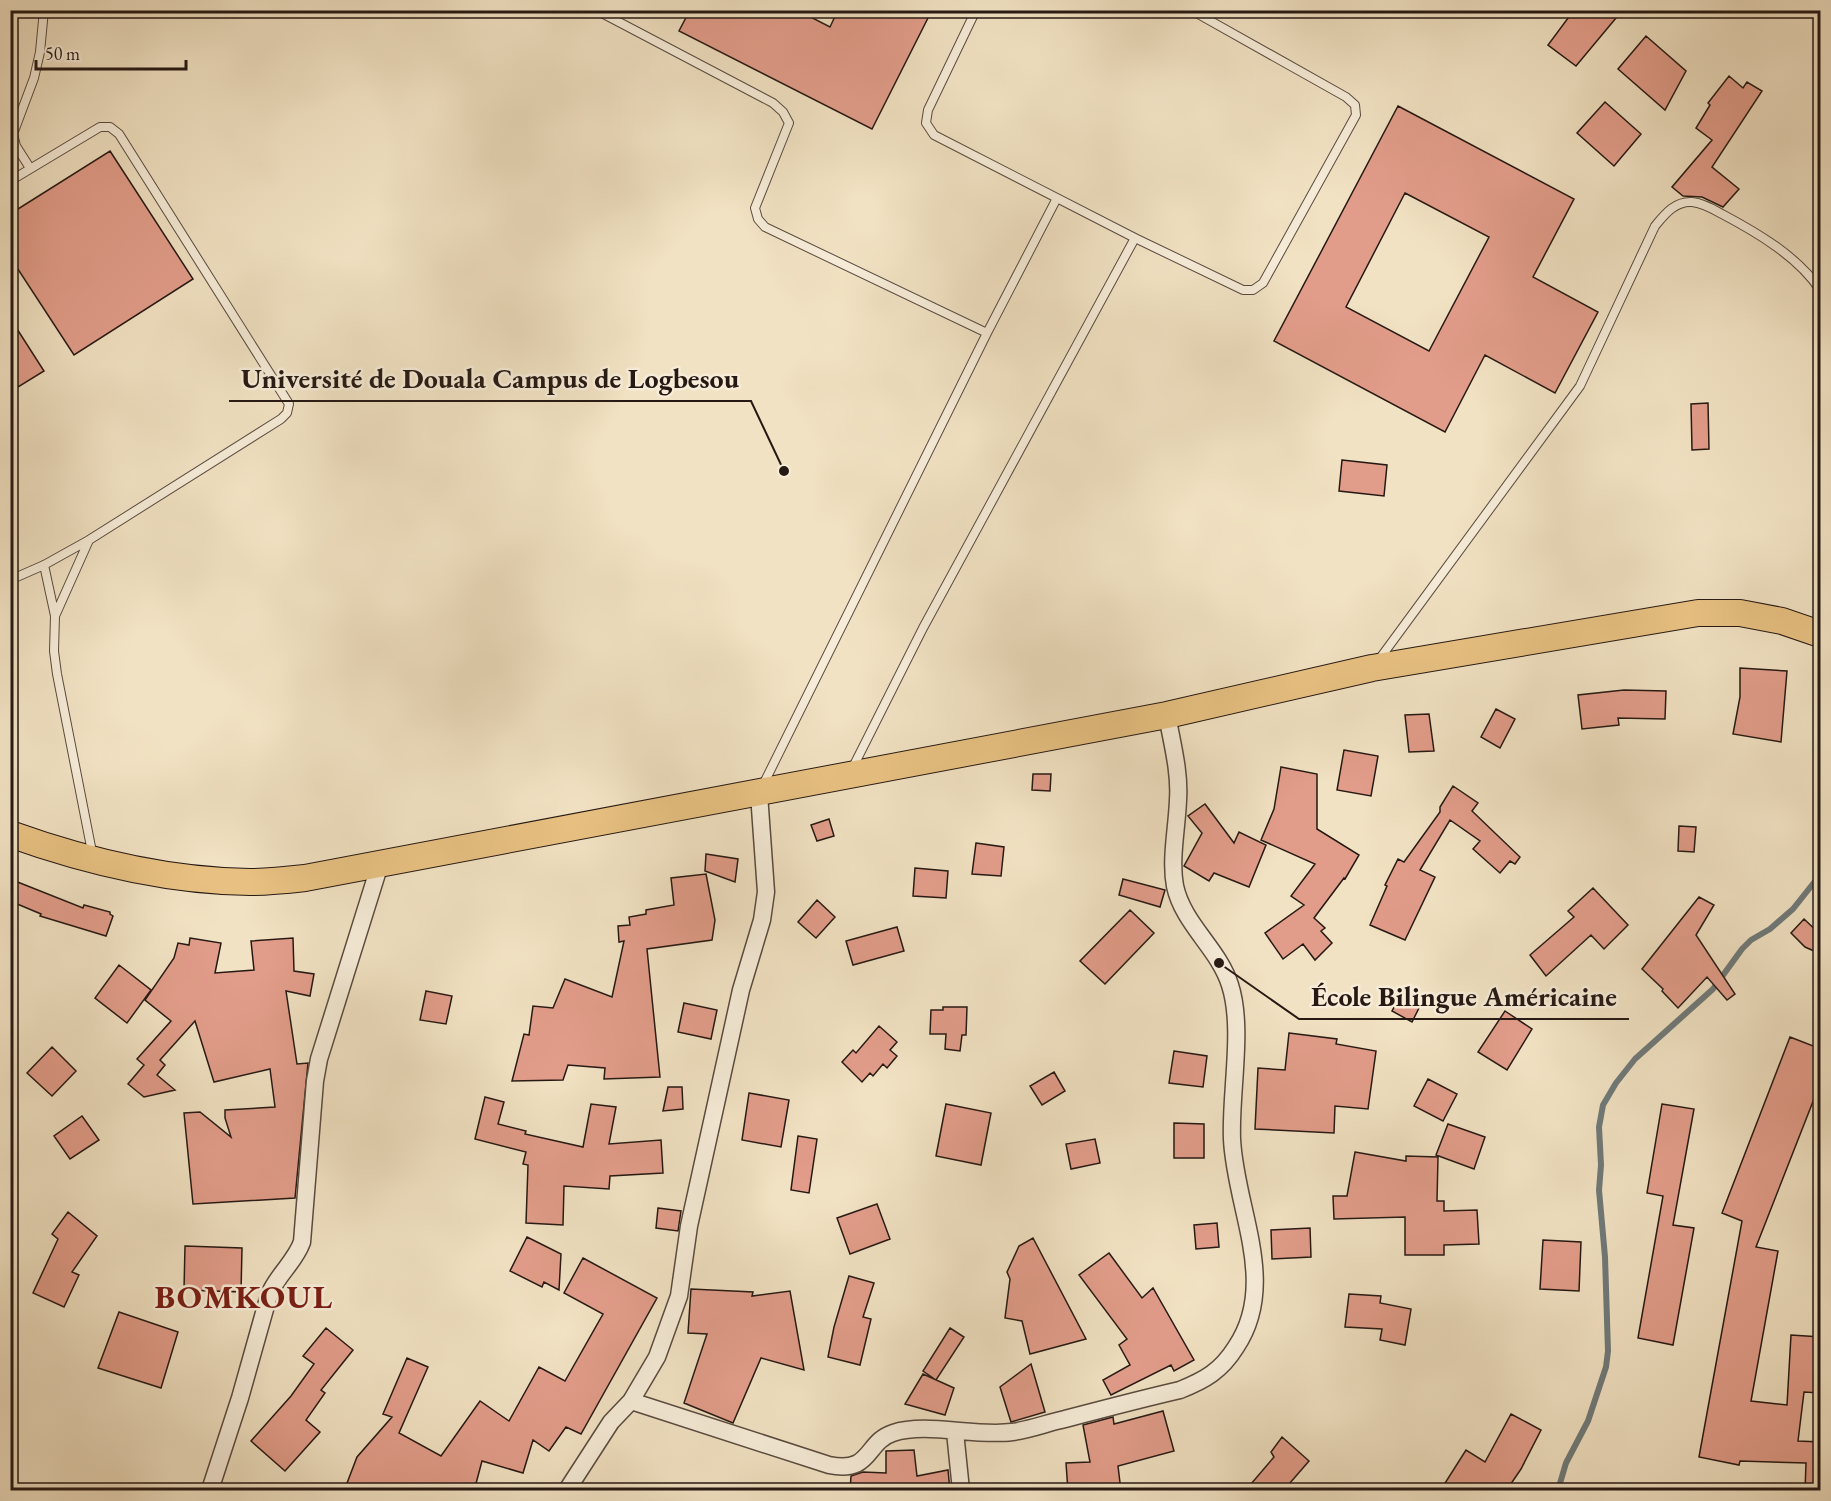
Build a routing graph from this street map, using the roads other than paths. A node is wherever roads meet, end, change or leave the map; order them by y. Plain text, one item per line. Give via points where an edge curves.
1 (44, 10) edge
2 (596, 10) edge
3 (976, 10) edge
4 (1191, 10) edge
5 (30, 168) junction
6 (10, 181) edge
7 (1057, 198) junction
8 (1135, 238) junction
9 (1821, 291) edge
10 (987, 333) junction
11 (89, 540) junction
12 (44, 565) junction
13 (10, 580) edge
14 (55, 616) junction
15 (1821, 634) edge
16 (1372, 668) junction
17 (1167, 715) junction
18 (849, 774) junction
19 (759, 794) junction
20 (10, 834) edge
21 (94, 860) junction
22 (380, 864) junction
23 (631, 1401) junction
24 (955, 1432) junction
25 (210, 1491) edge
26 (567, 1491) edge
27 (961, 1491) edge

1 - 5 lane via 34,78 13,134
2 - 10 lane via 773,103 783,112 789,123 755,208 765,226
3 - 7 lane via 928,110 926,123 934,135
4 - 8 lane via 1346,97 1355,105 1356,115 1263,283 1253,290 1244,290
5 - 6 lane
5 - 11 lane via 100,127 110,127 119,134 289,404 281,419
7 - 8 lane
7 - 10 lane
8 - 18 lane via 923,628
9 - 16 lane via 1772,244 1706,206 1692,202 1665,213 1655,226 1580,386
10 - 19 lane
11 - 12 lane
11 - 14 lane
12 - 13 lane
12 - 14 lane
14 - 21 lane via 57,674
15 - 16 main road via 1740,613 1698,613
16 - 17 main road
17 - 18 main road
17 - 24 street via 1178,789 1174,882 1183,909 1223,969 1236,1009 1232,1139 1254,1260 1255,1300 1250,1320 1227,1362 1204,1380 1180,1390 1013,1432
18 - 19 main road
19 - 22 main road
19 - 23 street via 766,892 762,920 741,990 696,1192 679,1296 657,1357
20 - 21 main road
21 - 22 main road via 146,872 252,882 305,878
22 - 25 street via 315,1082 302,1242 269,1295
23 - 24 street via 842,1468 854,1466 892,1433
23 - 26 street via 611,1422
24 - 27 street

